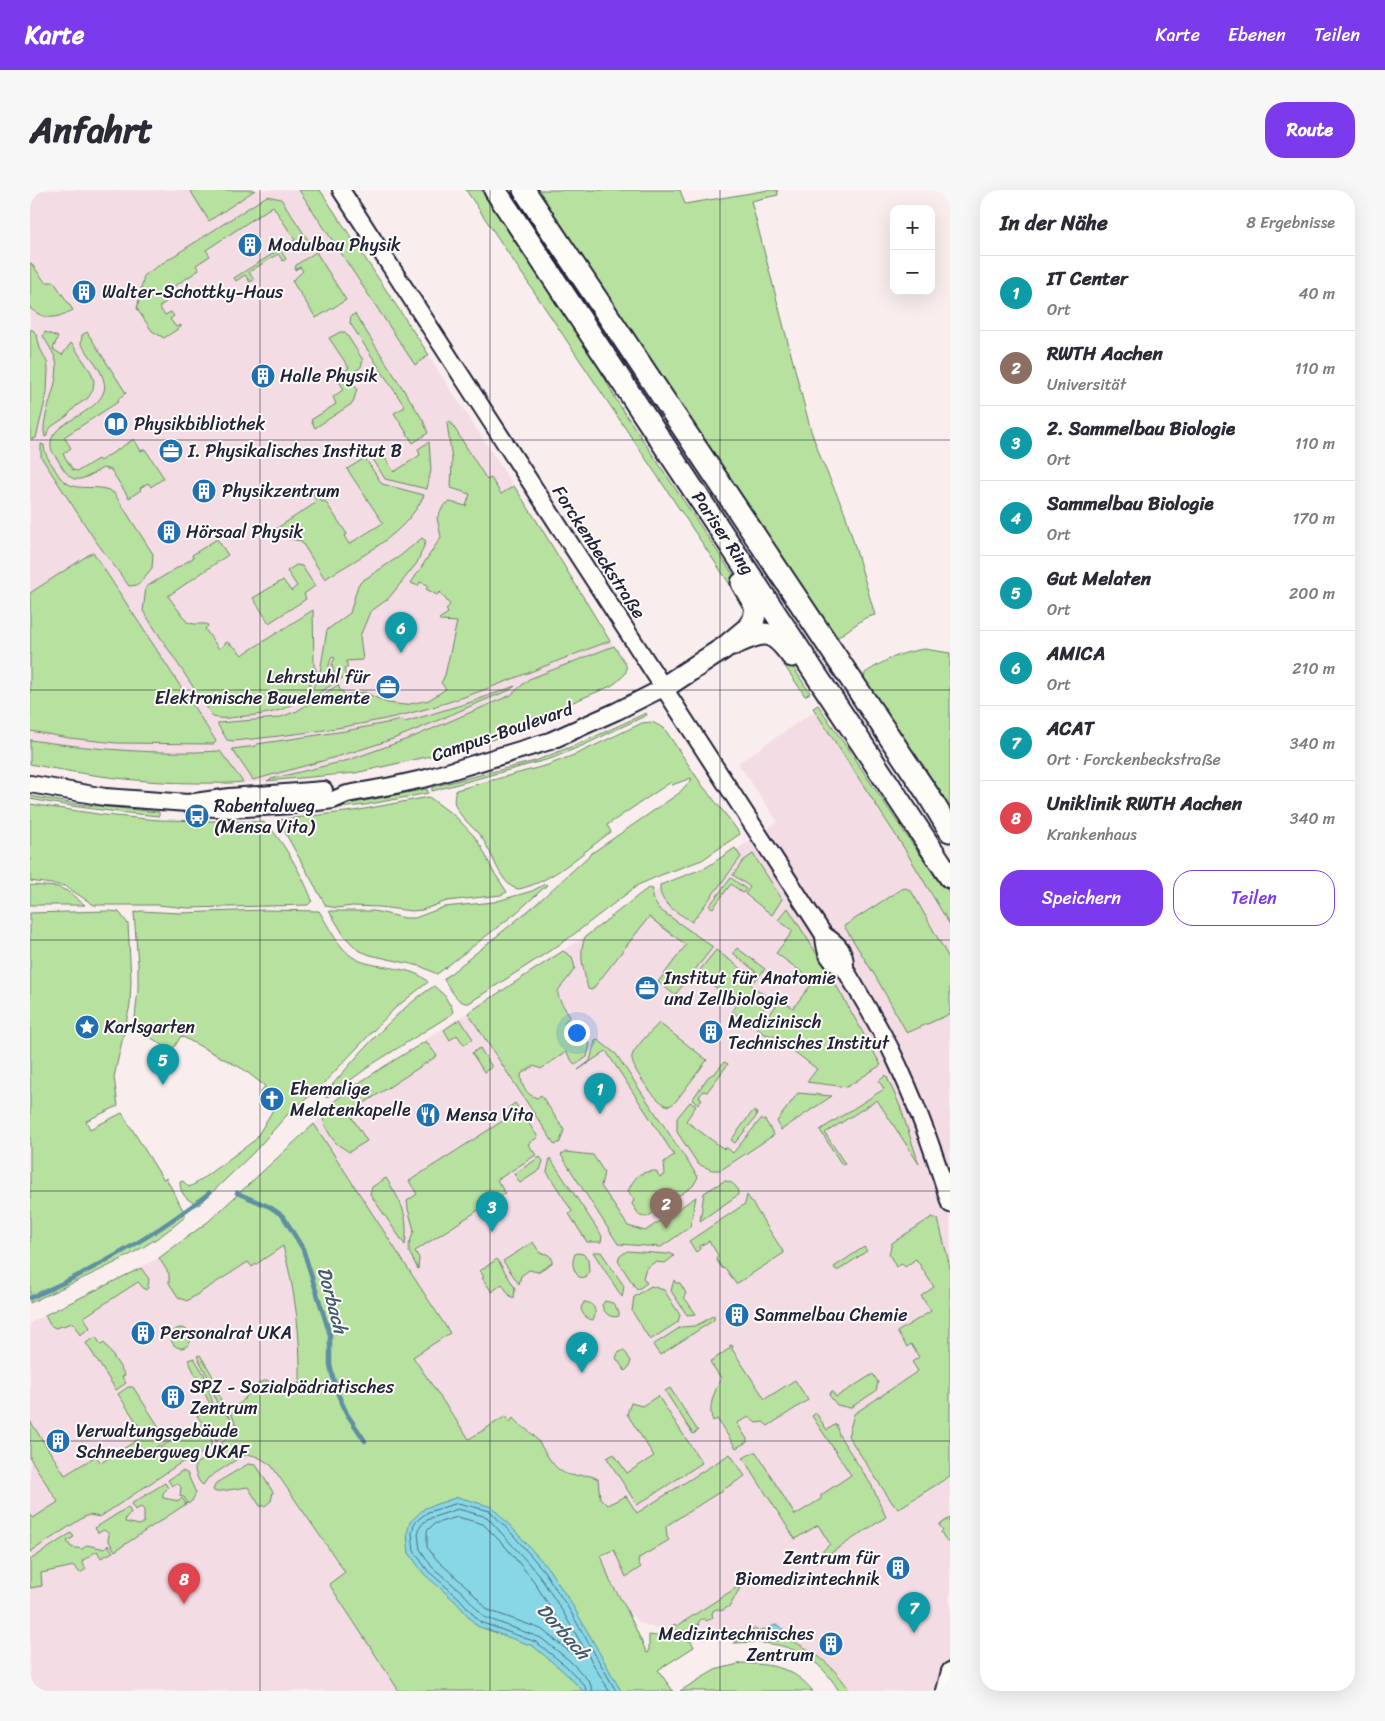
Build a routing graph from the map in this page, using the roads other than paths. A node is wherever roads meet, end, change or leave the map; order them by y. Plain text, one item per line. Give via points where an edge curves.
1 (341, 190) edge
2 (495, 190) edge
3 (524, 190) edge
4 (705, 507) junction
5 (724, 648) junction
6 (663, 688) junction
7 (861, 740) junction
8 (30, 784) edge
9 (950, 831) edge
10 (950, 877) edge
11 (950, 1204) edge
12 (950, 1671) edge
13 (945, 1691) edge

1 - 6 street, Forckenbeckstraße
2 - 4 highway, Pariser Ring
3 - 9 highway, Pariser Ring
4 - 5 highway via 716,540 756,607 748,628
4 - 7 highway, Pariser Ring
5 - 6 highway
5 - 7 highway via 753,636 775,636 839,727
6 - 8 street, Campus-Boulevard via 550,741 454,771 346,794 333,800 265,807 210,808
6 - 11 street, Forckenbeckstraße via 824,935 825,950 834,963 845,969 877,1025 907,1084 938,1163
7 - 10 highway, Pariser Ring
12 - 13 street

